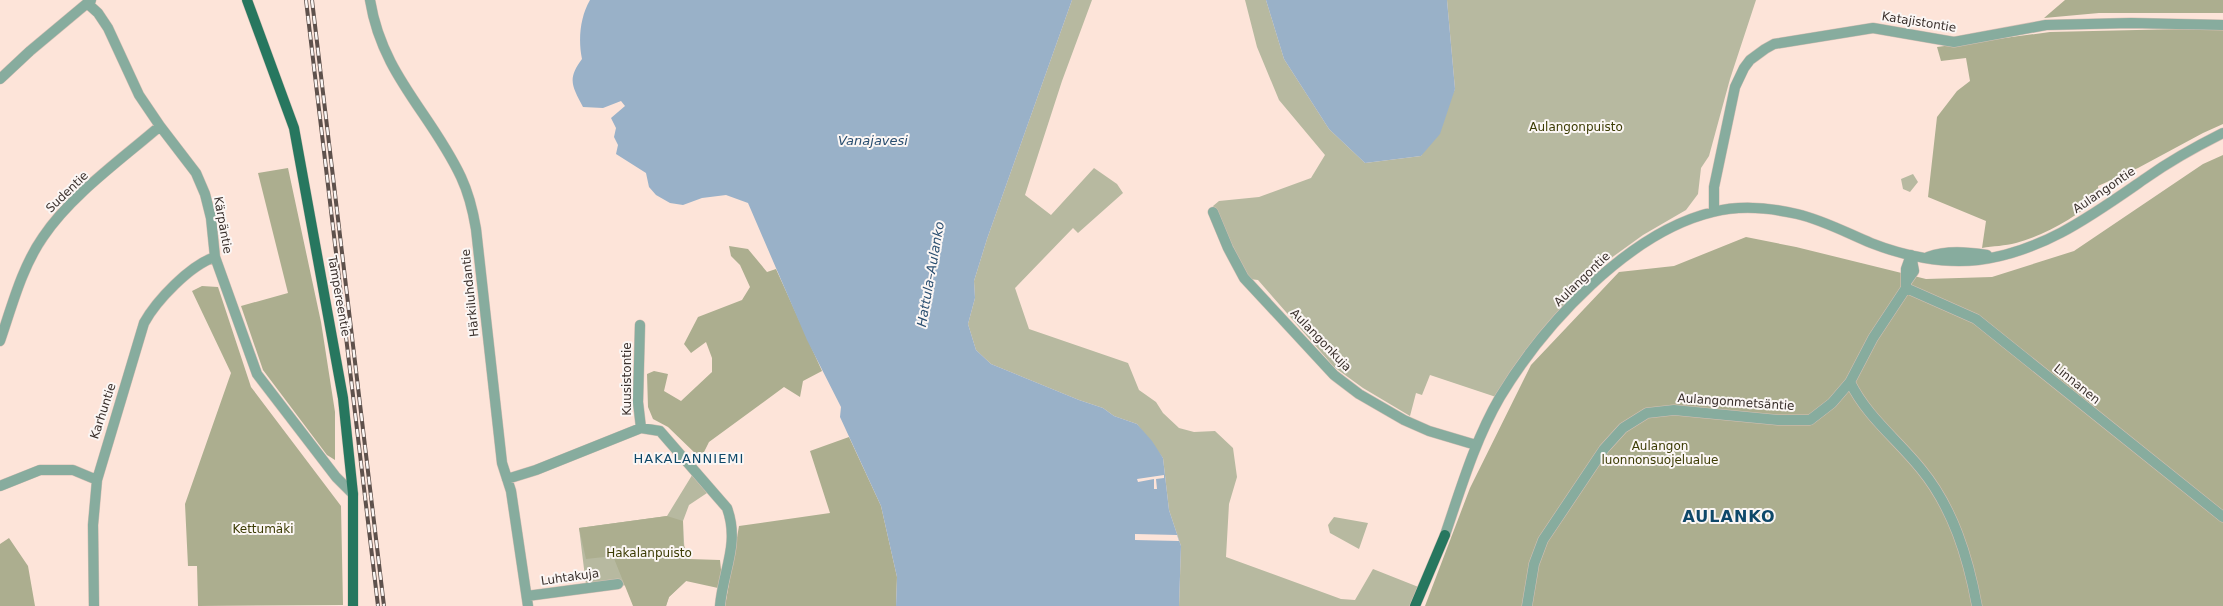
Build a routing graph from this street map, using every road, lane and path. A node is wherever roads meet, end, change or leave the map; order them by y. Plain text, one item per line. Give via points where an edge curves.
1 (247, 0) edge
2 (370, 0) edge
3 (89, 2) edge
4 (2223, 25) edge
5 (0, 79) edge
6 (160, 126) junction
7 (2223, 133) edge
8 (1714, 211) junction
9 (1213, 212) dead end
10 (1911, 255) junction
11 (215, 257) junction
12 (1906, 284) junction
13 (640, 325) dead end
14 (0, 341) edge
15 (1850, 382) junction
16 (641, 428) junction
17 (1476, 445) junction
18 (507, 479) junction
19 (97, 480) junction
20 (0, 486) edge
21 (353, 494) junction
22 (2223, 517) edge
23 (1445, 535) joint
24 (618, 584) dead end
25 (527, 596) junction
26 (94, 606) edge
27 (353, 606) edge
28 (528, 606) edge
29 (720, 606) edge
30 (1415, 606) edge
31 (1527, 606) edge
32 (1977, 606) edge

1 - 21 main road, Tampereentie via 287,106 300,154 343,398
2 - 18 street, Härkiluhdantie via 376,29 392,68 452,160 470,201 476,229 502,463
3 - 5 street
3 - 6 street, Kärpäntie via 108,28 139,95
4 - 8 street, Katajistontie via 2046,25 1954,42 1873,28 1774,44 1750,60 1735,87 1714,187
6 - 11 street, Kärpäntie via 196,173 205,194 211,218
6 - 14 street, Sudentie via 63,210 42,238 26,267
7 - 10 street, Aulangontie via 2147,177 2067,230 2029,247 1995,256 1952,252 1926,257
8 - 10 street, Aulangontie via 1765,208 1798,214 1872,243
8 - 17 street, Aulangontie via 1662,232 1622,258 1588,288 1517,371
9 - 17 street, Aulangonkuja via 1244,278 1334,375 1359,394 1404,420 1429,431
10 - 12 street, Aulangonmetsäntie via 1914,271
11 - 19 street, Karhuntie via 199,265 173,287 152,308 144,323
11 - 21 street, Kärpäntie via 257,374 336,477
12 - 15 street, Aulangonmetsäntie
12 - 22 street, Linnanen via 1976,320
13 - 16 street, Kuusistontie via 638,402
15 - 31 street, Aulangonmetsäntie via 1832,403 1810,420 1778,420 1674,410 1647,414 1623,428 1604,449 1543,540 1534,564
15 - 32 street via 1873,419 1921,468 1944,499 1953,520
16 - 18 street
16 - 29 street, Kuusistontie via 660,431 666,436 727,508 733,532
17 - 23 street, Aulangontie
18 - 25 street, Härkiluhdantie via 512,491
19 - 20 street via 73,470 40,470
19 - 26 street, Karhuntie via 93,524
21 - 27 main road, Tampereentie
23 - 30 main road, Aulangontie
24 - 25 street, Luhtakuja
25 - 28 street, Härkiluhdantie

